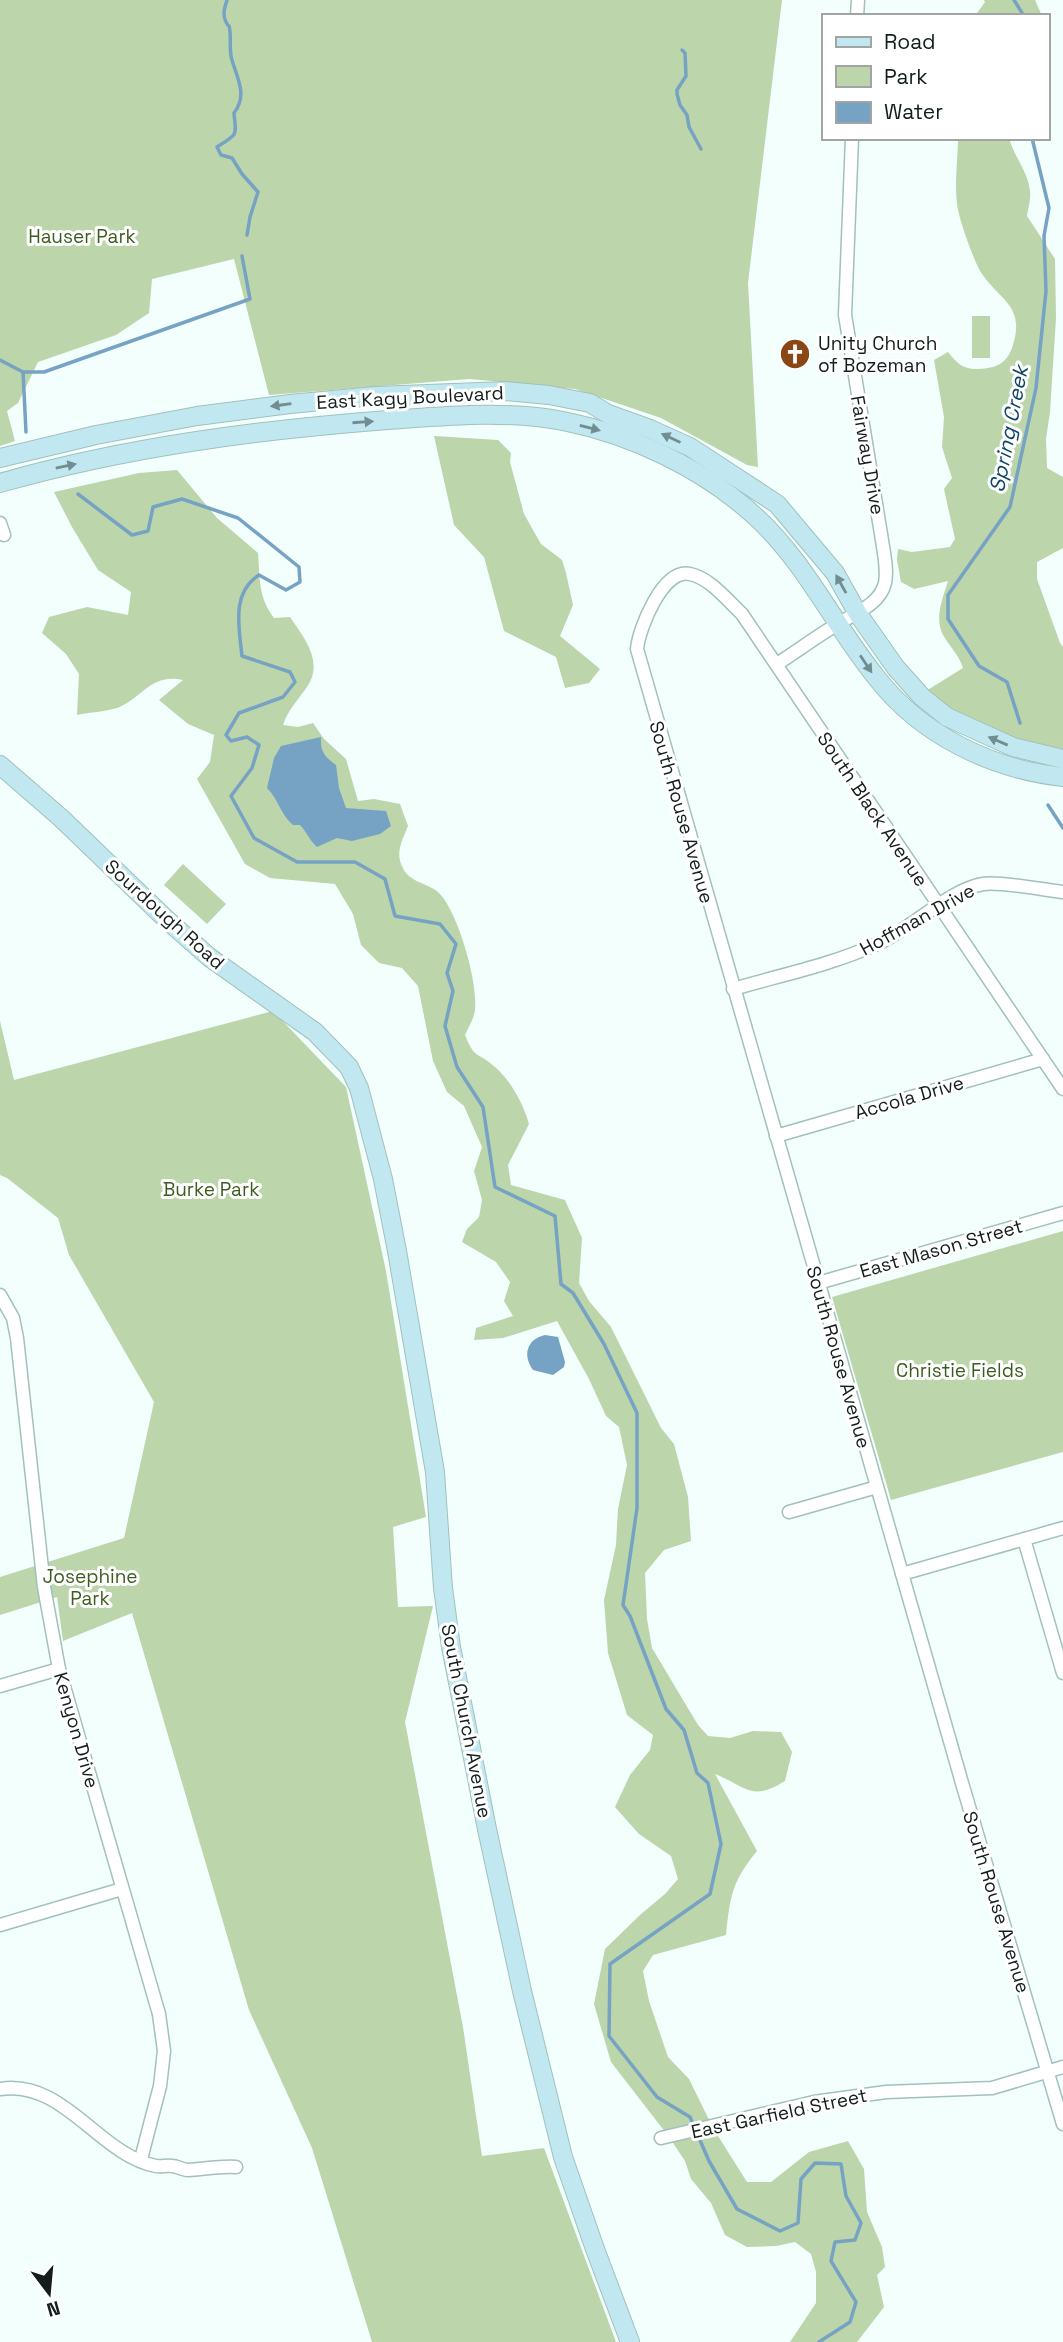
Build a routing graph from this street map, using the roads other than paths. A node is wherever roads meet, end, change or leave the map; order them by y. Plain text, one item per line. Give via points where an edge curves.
1 (852, 140) edge
2 (0, 457) edge
3 (0, 483) edge
4 (660, 592) joint
5 (858, 614) junction
6 (839, 623) junction
7 (777, 664) junction
8 (1063, 759) edge
9 (0, 765) edge
10 (1063, 777) edge
11 (1063, 891) edge
12 (938, 906) junction
13 (733, 989) junction
14 (1043, 1059) junction
15 (359, 1088) joint
16 (1063, 1089) edge
17 (776, 1136) junction
18 (1063, 1213) edge
19 (818, 1283) junction
20 (0, 1295) edge
21 (877, 1487) junction
22 (789, 1512) dead end
23 (1063, 1528) edge
24 (1024, 1539) junction
25 (902, 1574) junction
26 (59, 1669) junction
27 (1063, 1673) edge
28 (0, 1686) edge
29 (122, 1889) junction
30 (0, 1925) edge
31 (1063, 2067) edge
32 (1048, 2071) junction
33 (0, 2089) edge
34 (1063, 2124) edge
35 (661, 2138) dead end
36 (141, 2160) junction
37 (236, 2167) dead end
38 (630, 2342) edge

1 - 5 street, Fairway Drive via 845,315 885,562 885,584
5 -> 2 main road, East Kagy Boulevard via 835,573 777,503 690,447 608,414 590,402 506,391 464,391 290,404 197,416
3 -> 6 main road, East Kagy Boulevard via 129,452 248,433 477,416 563,421 645,446 717,487 756,517 784,547
4 - 7 street, South Black Avenue via 677,575 689,573 704,580 742,614
4 - 13 street, South Rouse Avenue via 642,625 636,649
5 - 6 street, Fairway Drive
8 -> 5 main road, East Kagy Boulevard via 1013,747 947,717 896,668
6 - 7 street, Fairway Drive
6 -> 10 main road, East Kagy Boulevard via 894,699 940,735 1015,769
7 - 12 street, South Black Avenue
9 - 15 main road, Sourdough Road via 201,950 316,1032 349,1067
11 - 12 street, Hoffman Drive via 988,883
12 - 13 street, Hoffman Drive via 897,934 859,952
12 - 14 street, South Black Avenue
13 - 17 street, South Rouse Avenue
14 - 16 street, South Black Avenue
14 - 17 street, Accola Drive
15 - 38 main road, South Church Avenue via 397,1251 435,1472 451,1647 487,1829 562,2157
17 - 19 street, South Rouse Avenue
18 - 19 street, East Mason Street
19 - 21 street, South Rouse Avenue
20 - 26 street, Kenyon Drive via 13,1318 17,1338 44,1587
21 - 22 street
21 - 25 street, South Rouse Avenue
23 - 24 street
24 - 25 street
24 - 27 street
25 - 32 street, South Rouse Avenue
26 - 28 street
26 - 29 street, Kenyon Drive
29 - 30 street
29 - 36 street, Kenyon Drive via 159,2014 164,2051
31 - 32 street, East Garfield Street
32 - 34 street, South Rouse Avenue
32 - 35 street, East Garfield Street via 992,2088 854,2095
33 - 36 street via 20,2088 45,2095
36 - 37 street via 187,2170

